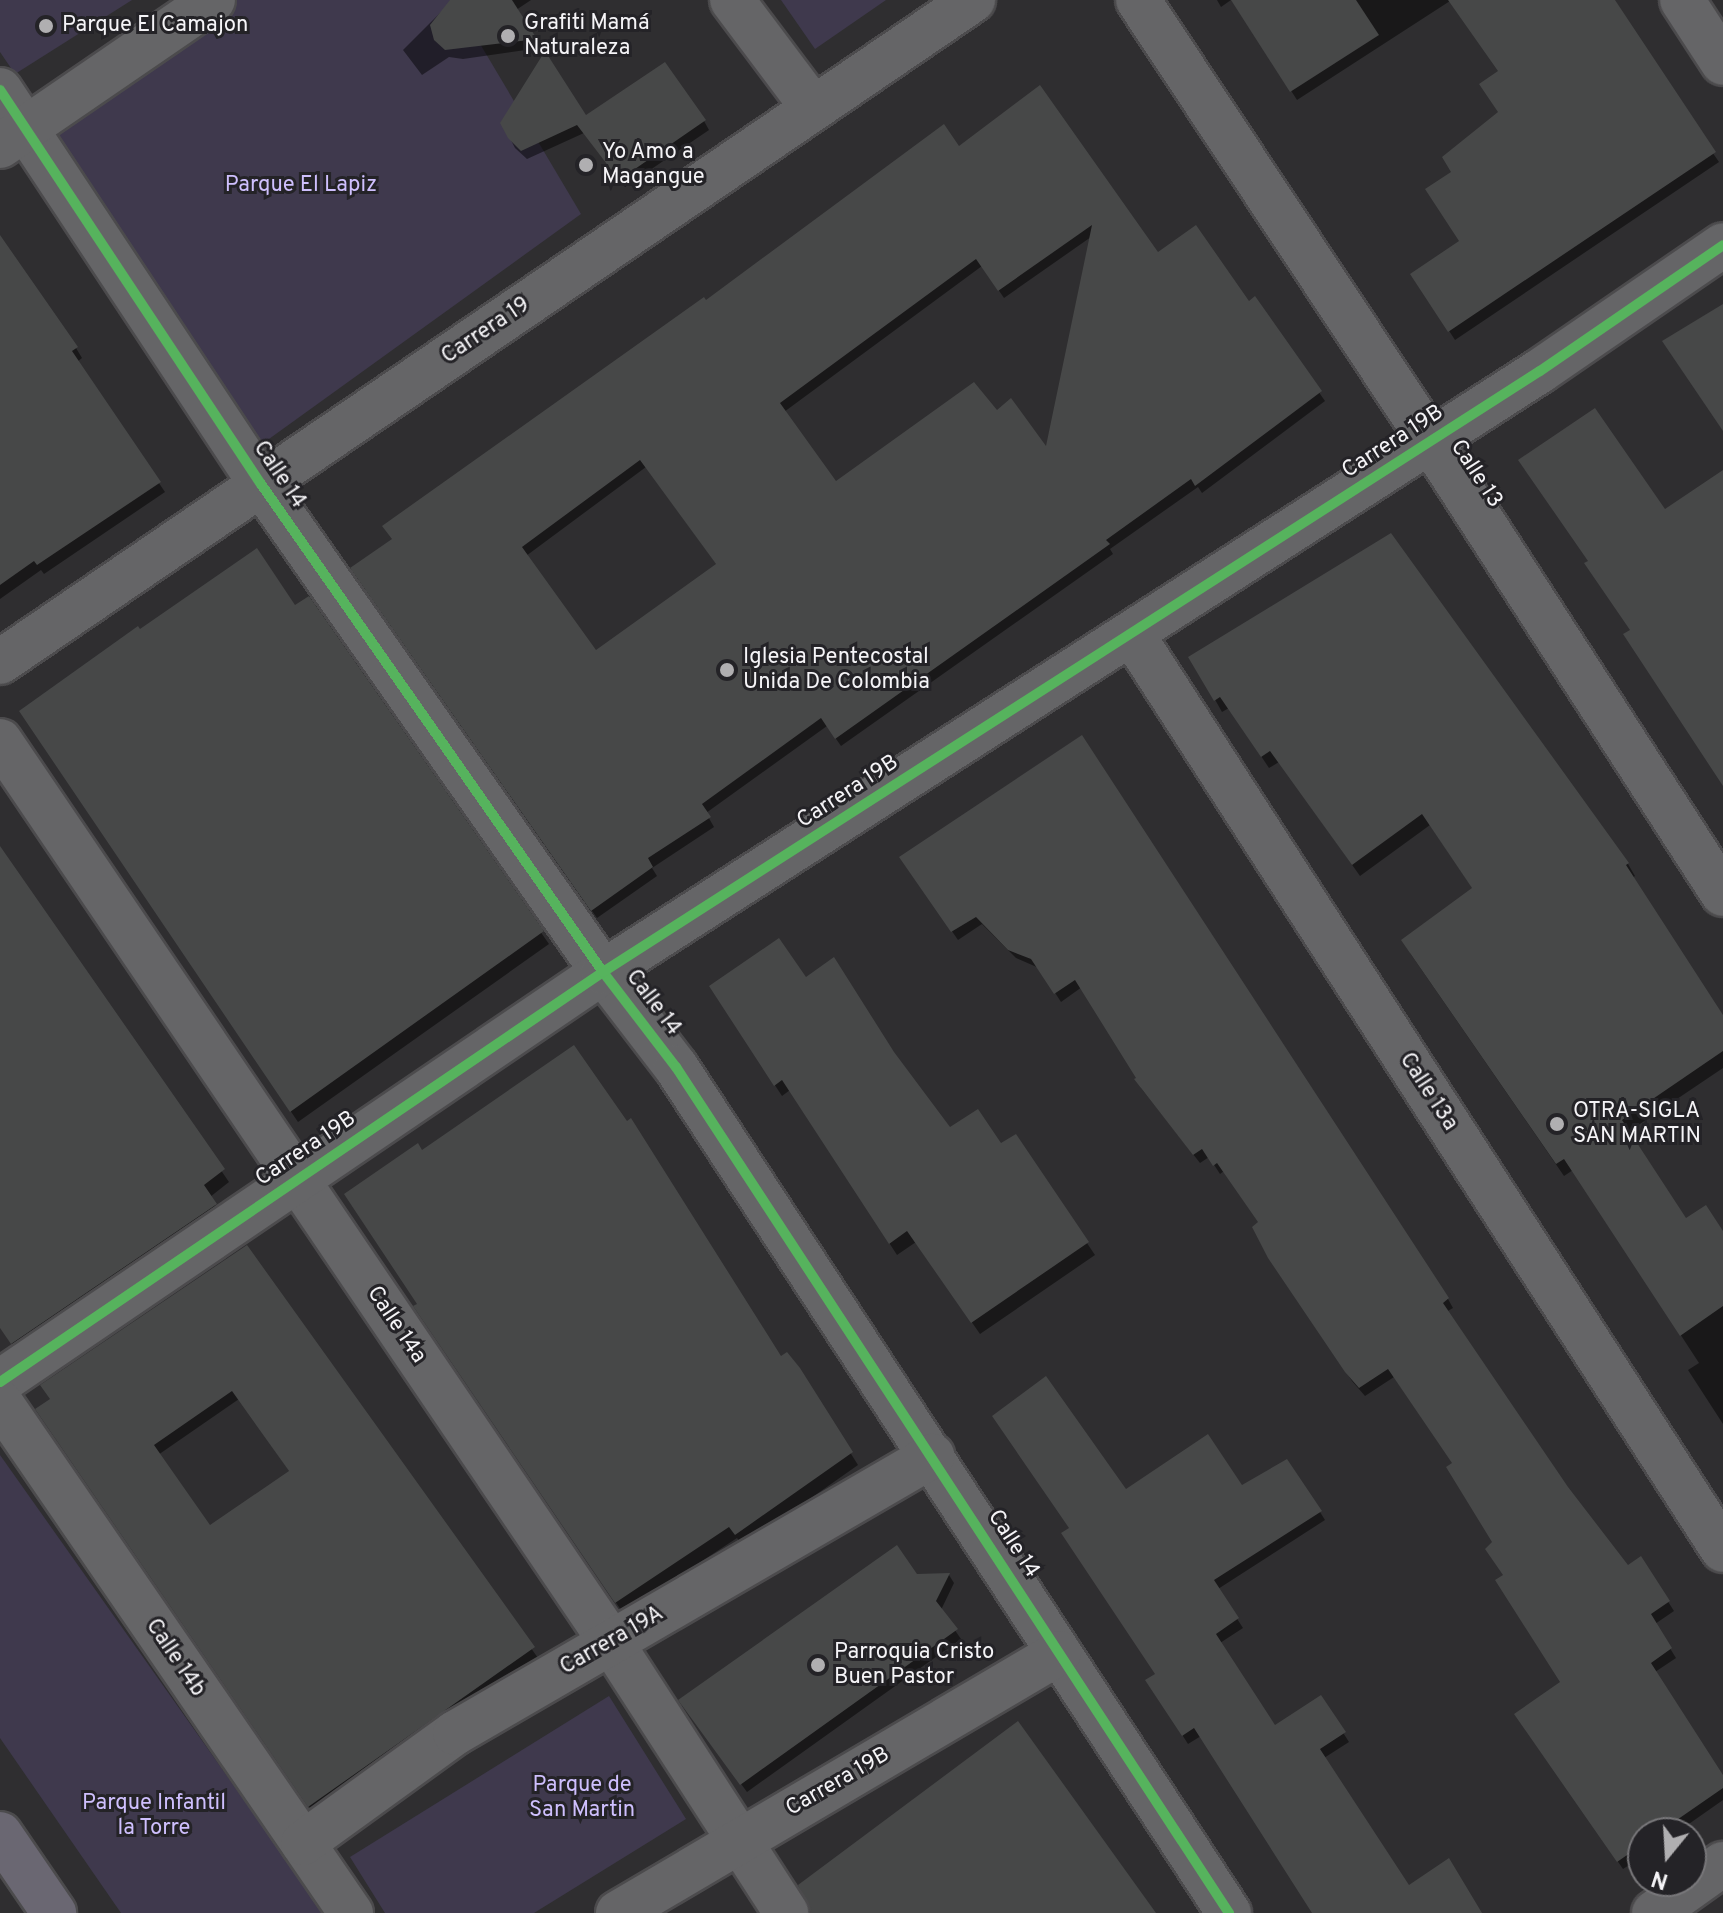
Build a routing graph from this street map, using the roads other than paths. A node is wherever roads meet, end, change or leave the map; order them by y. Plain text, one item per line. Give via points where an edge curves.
1 (213, 0) edge
2 (732, 0) edge
3 (973, 0) edge
4 (1138, 0) edge
5 (1682, 0) edge
6 (1723, 63) edge
7 (0, 90) edge
8 (813, 108) junction
9 (13, 137) edge
10 (1723, 245) edge
11 (1431, 442) junction
12 (261, 484) junction
13 (1132, 634) junction
14 (0, 662) edge
15 (0, 741) edge
16 (1723, 894) edge
17 (603, 972) junction
18 (298, 1179) junction
19 (0, 1382) edge
20 (0, 1402) edge
21 (932, 1456) junction
22 (1723, 1550) edge
23 (611, 1642) junction
24 (1059, 1653) junction
25 (0, 1834) edge
26 (736, 1841) junction
27 (303, 1843) junction
28 (1723, 1864) edge
29 (54, 1913) edge
30 (351, 1913) edge
31 (618, 1913) edge
32 (786, 1913) edge
33 (1229, 1913) edge
34 (1654, 1913) edge

1 - 9 street
2 - 8 street
3 - 8 street, Carrera 19
4 - 11 street, Calle 13
5 - 6 street
7 - 9 street, Calle 14
8 - 12 street, Carrera 19
9 - 12 street, Calle 14
10 - 11 street, Carrera 19B
11 - 13 street, Carrera 19B
11 - 16 street, Calle 13
12 - 14 street, Carrera 19
12 - 17 street, Calle 14
13 - 17 street, Carrera 19B
13 - 22 street, Calle 13a
15 - 18 street, Calle 14a
17 - 18 street, Carrera 19B
17 - 21 street, Calle 14 via 676,1067
18 - 19 street, Carrera 19B
18 - 23 street, Calle 14a
20 - 27 street, Calle 14b
21 - 23 street, Carrera 19A
21 - 24 street, Calle 14
23 - 26 street, Calle 14a
23 - 27 street, Carrera 19A via 455,1733
24 - 26 street, Carrera 19B
24 - 33 street, Calle 14
25 - 29 highway
26 - 31 street, Carrera 19B
26 - 32 street, Calle 14a
27 - 30 street, Calle 14b
28 - 34 street

